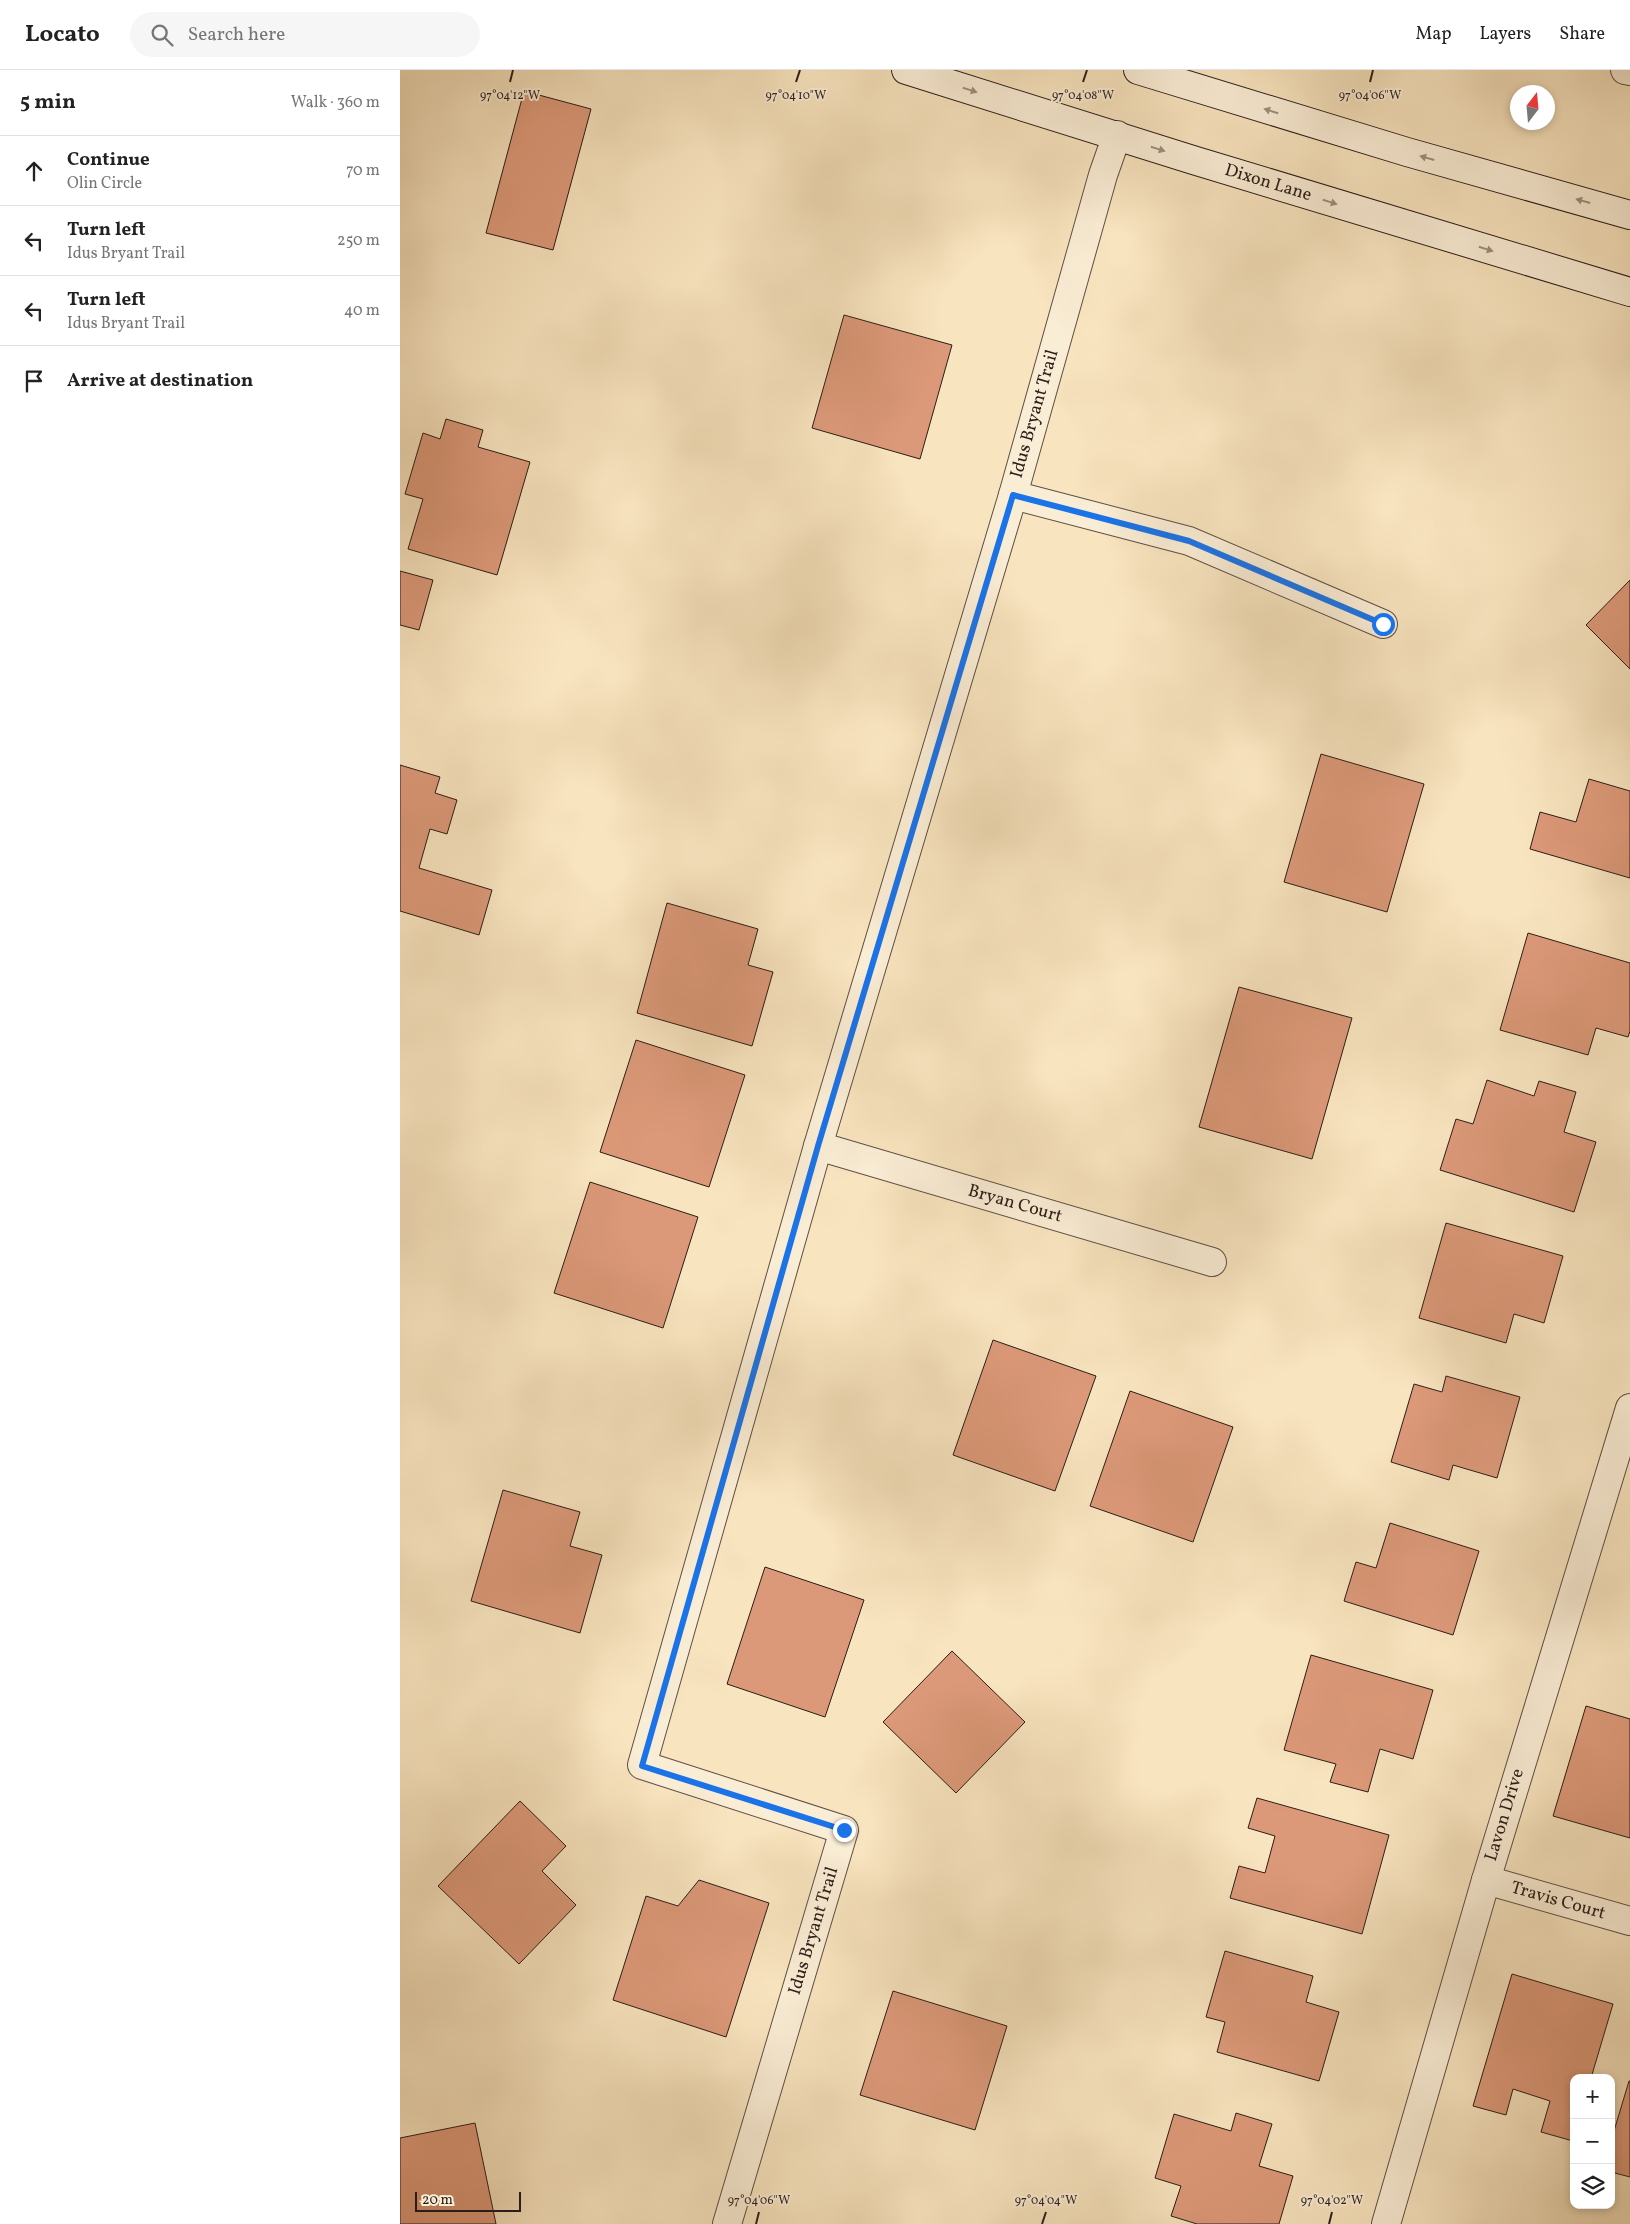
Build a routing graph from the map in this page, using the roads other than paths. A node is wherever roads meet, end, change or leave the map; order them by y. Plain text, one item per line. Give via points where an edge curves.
1 (906, 70) edge
2 (1138, 70) edge
3 (1625, 70) edge
4 (1630, 72) edge
5 (1117, 135) junction
6 (1630, 214) edge
7 (1630, 292) edge
8 (1013, 495) junction
9 (1383, 624) dead end
10 (818, 1146) junction
11 (1212, 1262) dead end
12 (1630, 1408) edge
13 (1486, 1880) junction
14 (1630, 1921) edge
15 (727, 2224) edge
16 (1386, 2224) edge

1 -> 5 street, Dixon Lane
6 -> 2 street via 1407,152
3 - 4 street
5 -> 7 street, Dixon Lane
5 - 8 street, Idus Bryant Trail
8 - 9 street via 1189,541
8 - 10 street, Idus Bryant Trail
10 - 11 street, Bryan Court
10 - 15 street, Idus Bryant Trail via 642,1766 844,1830
12 - 13 street, Lavon Drive
13 - 14 street, Travis Court
13 - 16 street, Lavon Drive

